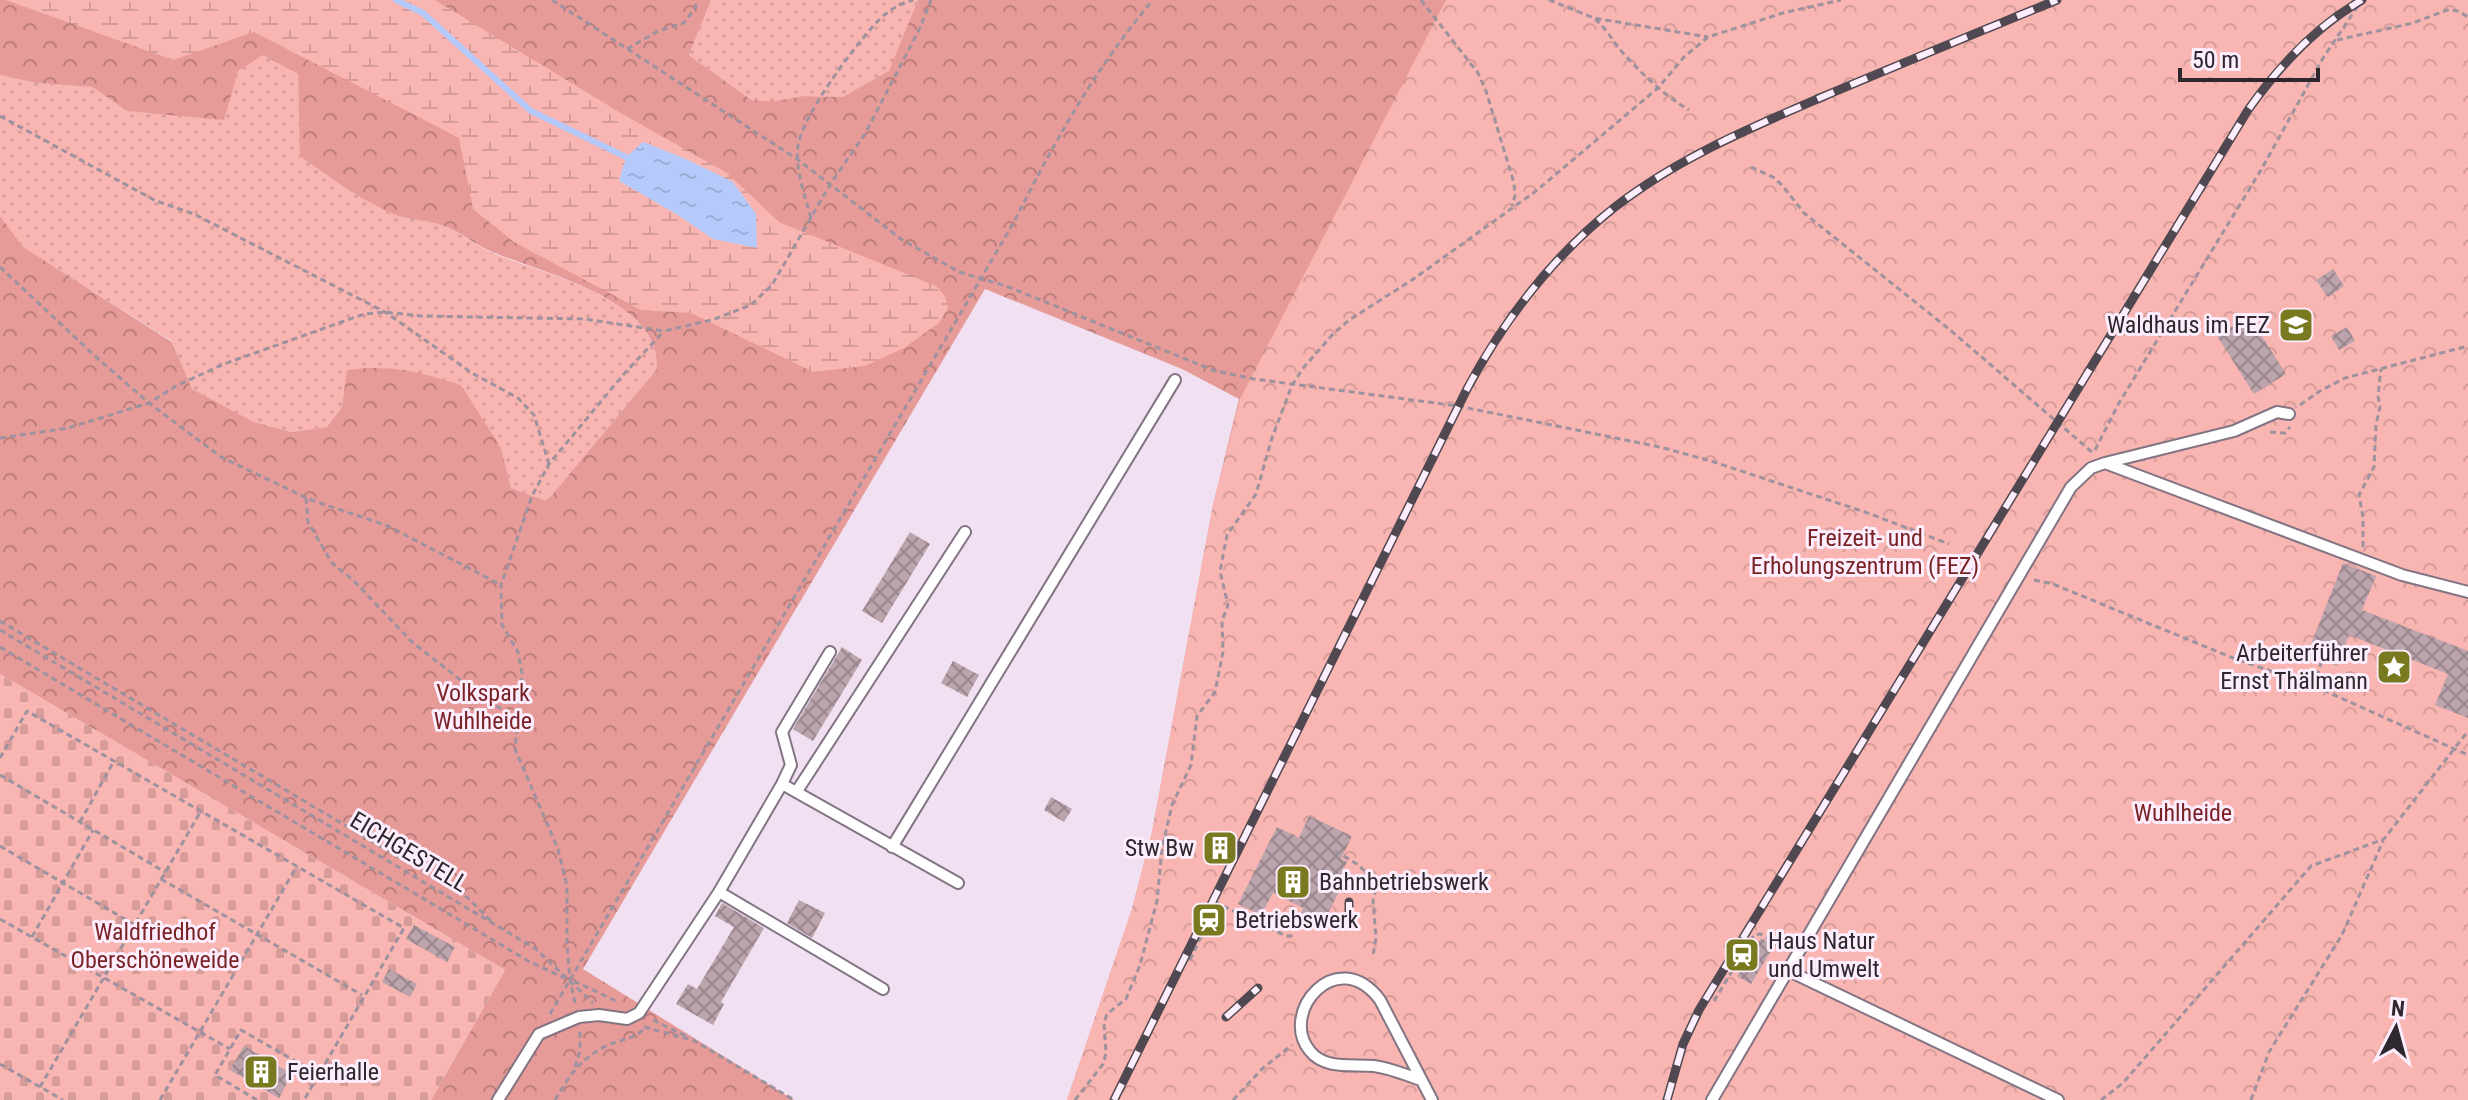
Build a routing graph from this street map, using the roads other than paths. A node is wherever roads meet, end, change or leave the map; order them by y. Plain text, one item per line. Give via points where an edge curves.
1 (1175, 380) dead end
2 (2289, 414) road end
3 (2105, 463) junction
4 (965, 532) dead end
5 (2468, 592) edge
6 (830, 652) dead end
7 (782, 784) junction
8 (797, 791) junction
9 (892, 847) junction
10 (958, 883) dead end
11 (719, 892) junction
12 (1789, 971) junction
13 (883, 989) dead end
14 (1421, 1080) junction
15 (498, 1100) edge
16 (1432, 1100) edge
17 (1712, 1100) edge
18 (2058, 1100) edge

1 - 9 lane
2 - 3 lane via 2277,412 2246,427
3 - 5 lane via 2402,575
3 - 12 lane via 2071,487
4 - 8 lane
6 - 7 lane via 782,732 791,765
7 - 8 lane
7 - 11 lane
8 - 9 lane
9 - 10 lane
11 - 13 lane
11 - 15 lane via 639,1013 627,1019 579,1017 539,1034
12 - 17 lane
12 - 18 lane
14 - 14 lane via 1372,989 1354,980 1330,980 1314,992 1302,1017 1303,1039 1319,1060 1375,1066
14 - 16 lane

